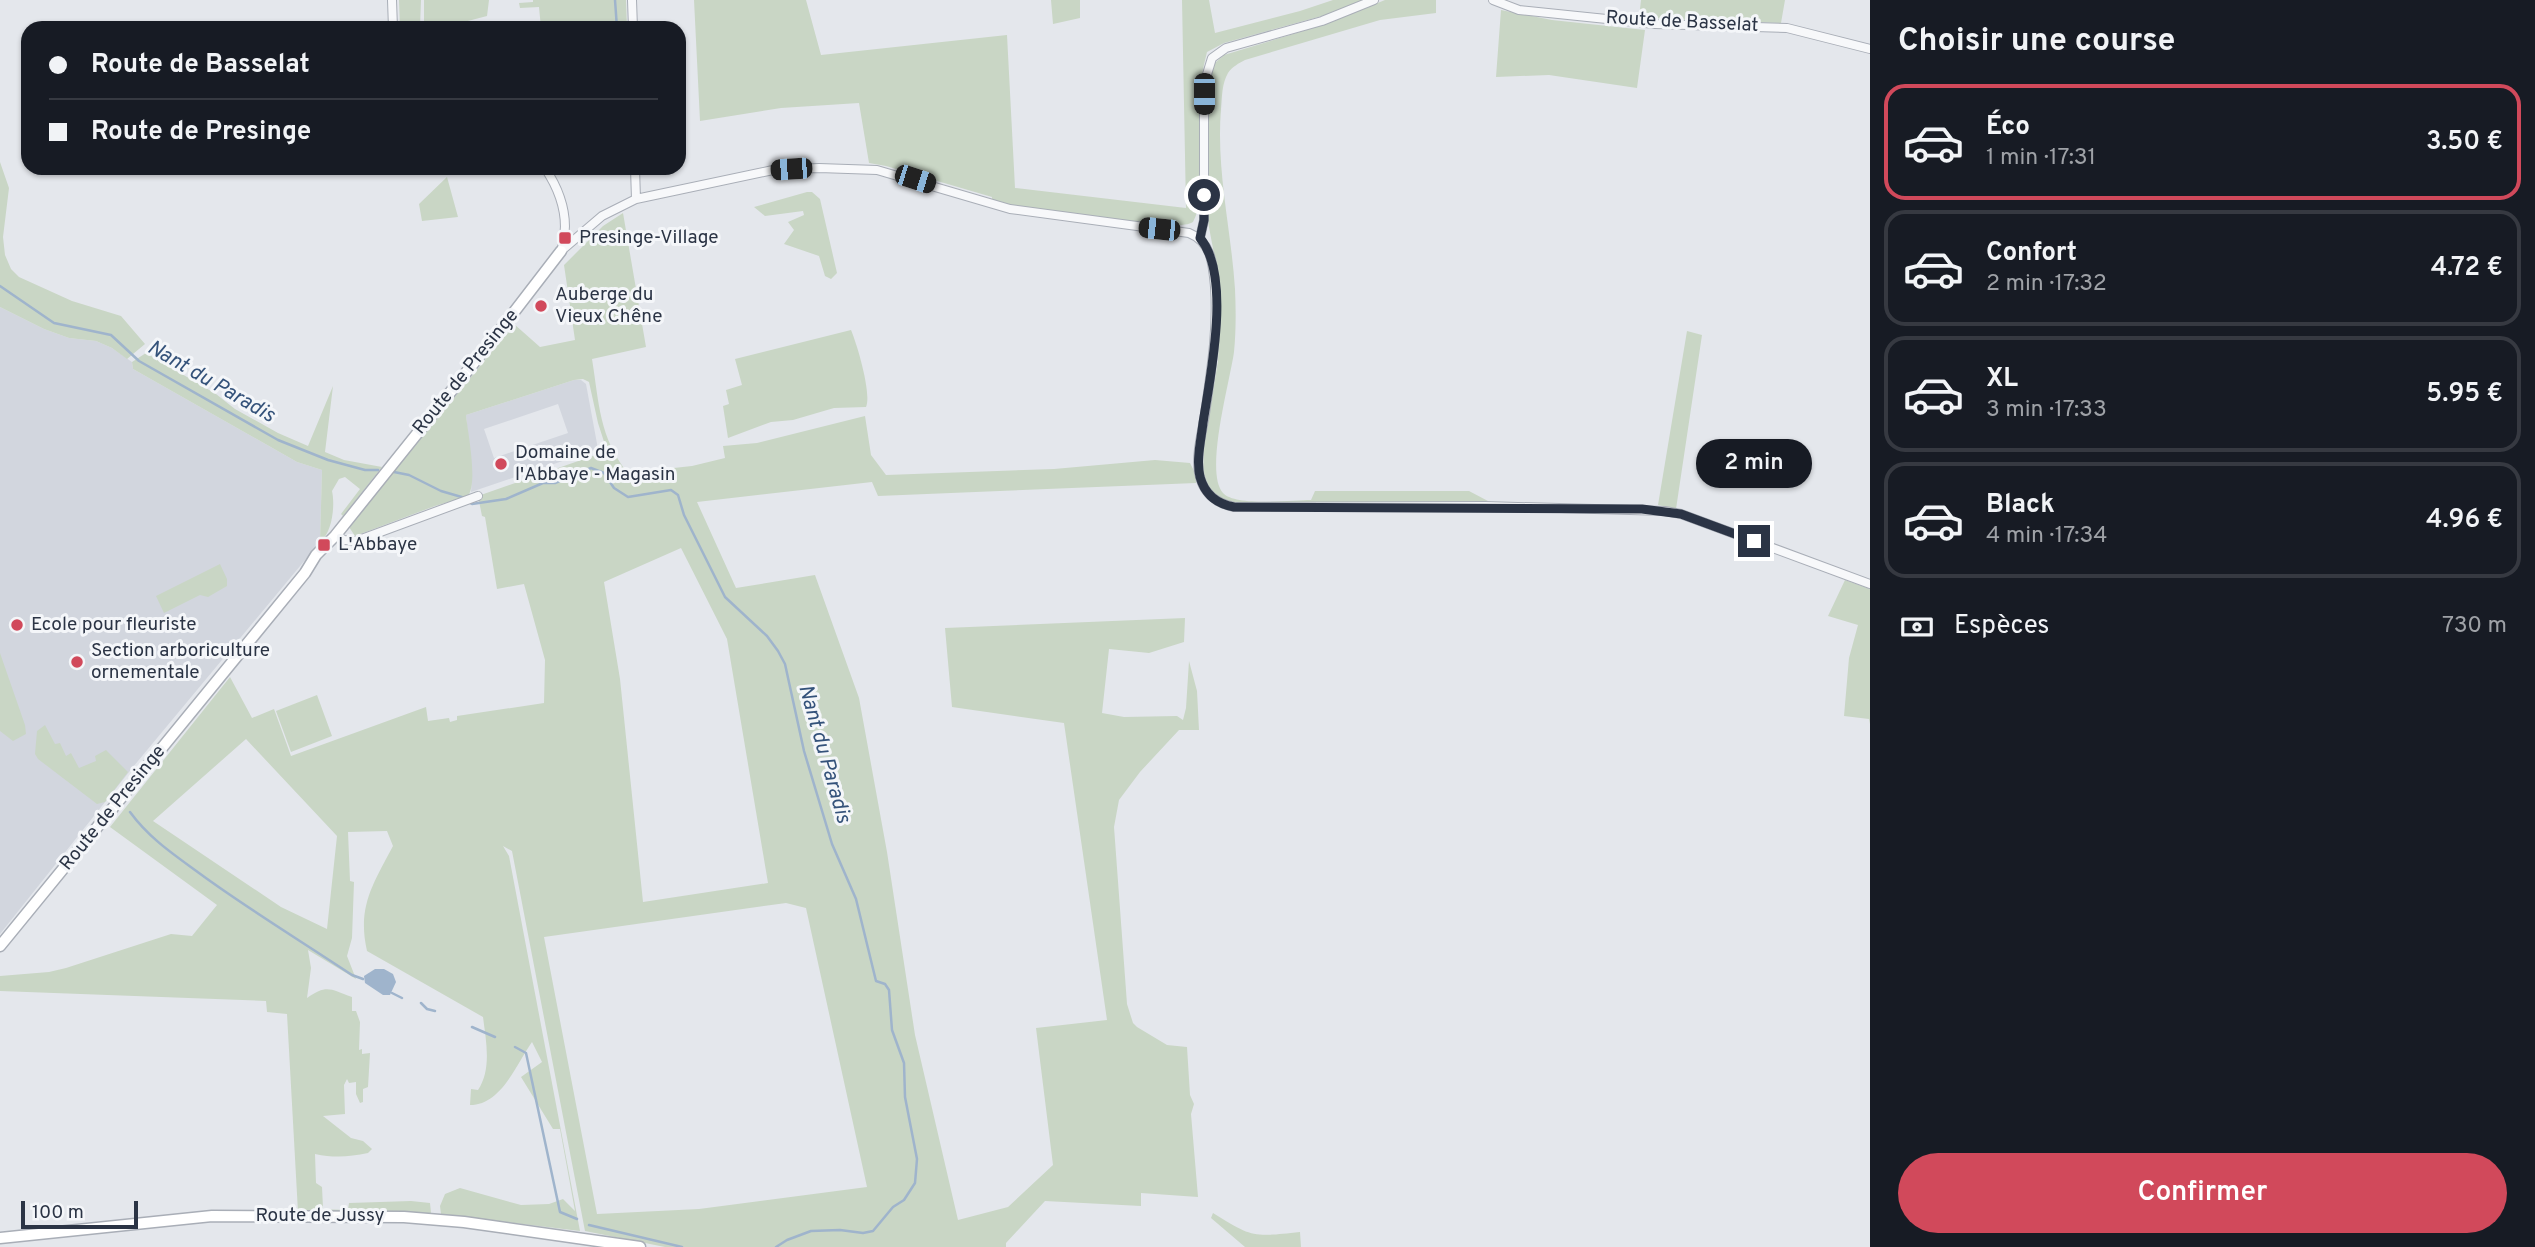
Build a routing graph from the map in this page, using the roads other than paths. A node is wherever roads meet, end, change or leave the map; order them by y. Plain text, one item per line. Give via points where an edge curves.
1 (392, 0) edge
2 (632, 0) edge
3 (1374, 0) edge
4 (1493, 0) edge
5 (393, 21) edge
6 (634, 21) edge
7 (1870, 49) edge
8 (548, 175) edge
9 (635, 175) edge
10 (636, 199) junction
11 (1200, 238) junction
12 (561, 251) junction
13 (470, 498) dead end
14 (335, 536) junction
15 (1870, 584) edge
16 (0, 946) edge
17 (0, 1238) edge
18 (640, 1247) edge

1 - 5 street
2 - 6 street
3 - 11 street via 1322,21 1226,48 1212,58 1204,84 1204,220
4 - 7 street, Route de Basselat via 1520,10 1655,24 1787,28
8 - 12 street via 563,204
9 - 10 street
10 - 11 street, Route de Presinge via 774,170 877,170 1010,209 1178,230
10 - 12 street, Route de Presinge via 602,216
11 - 15 street via 1212,262 1216,314 1199,469 1205,490 1222,504 1665,511
12 - 14 street, Route de Presinge
13 - 14 street via 356,541
14 - 16 street, Route de Presinge
17 - 18 street, Route de Jussy via 212,1216 404,1217

